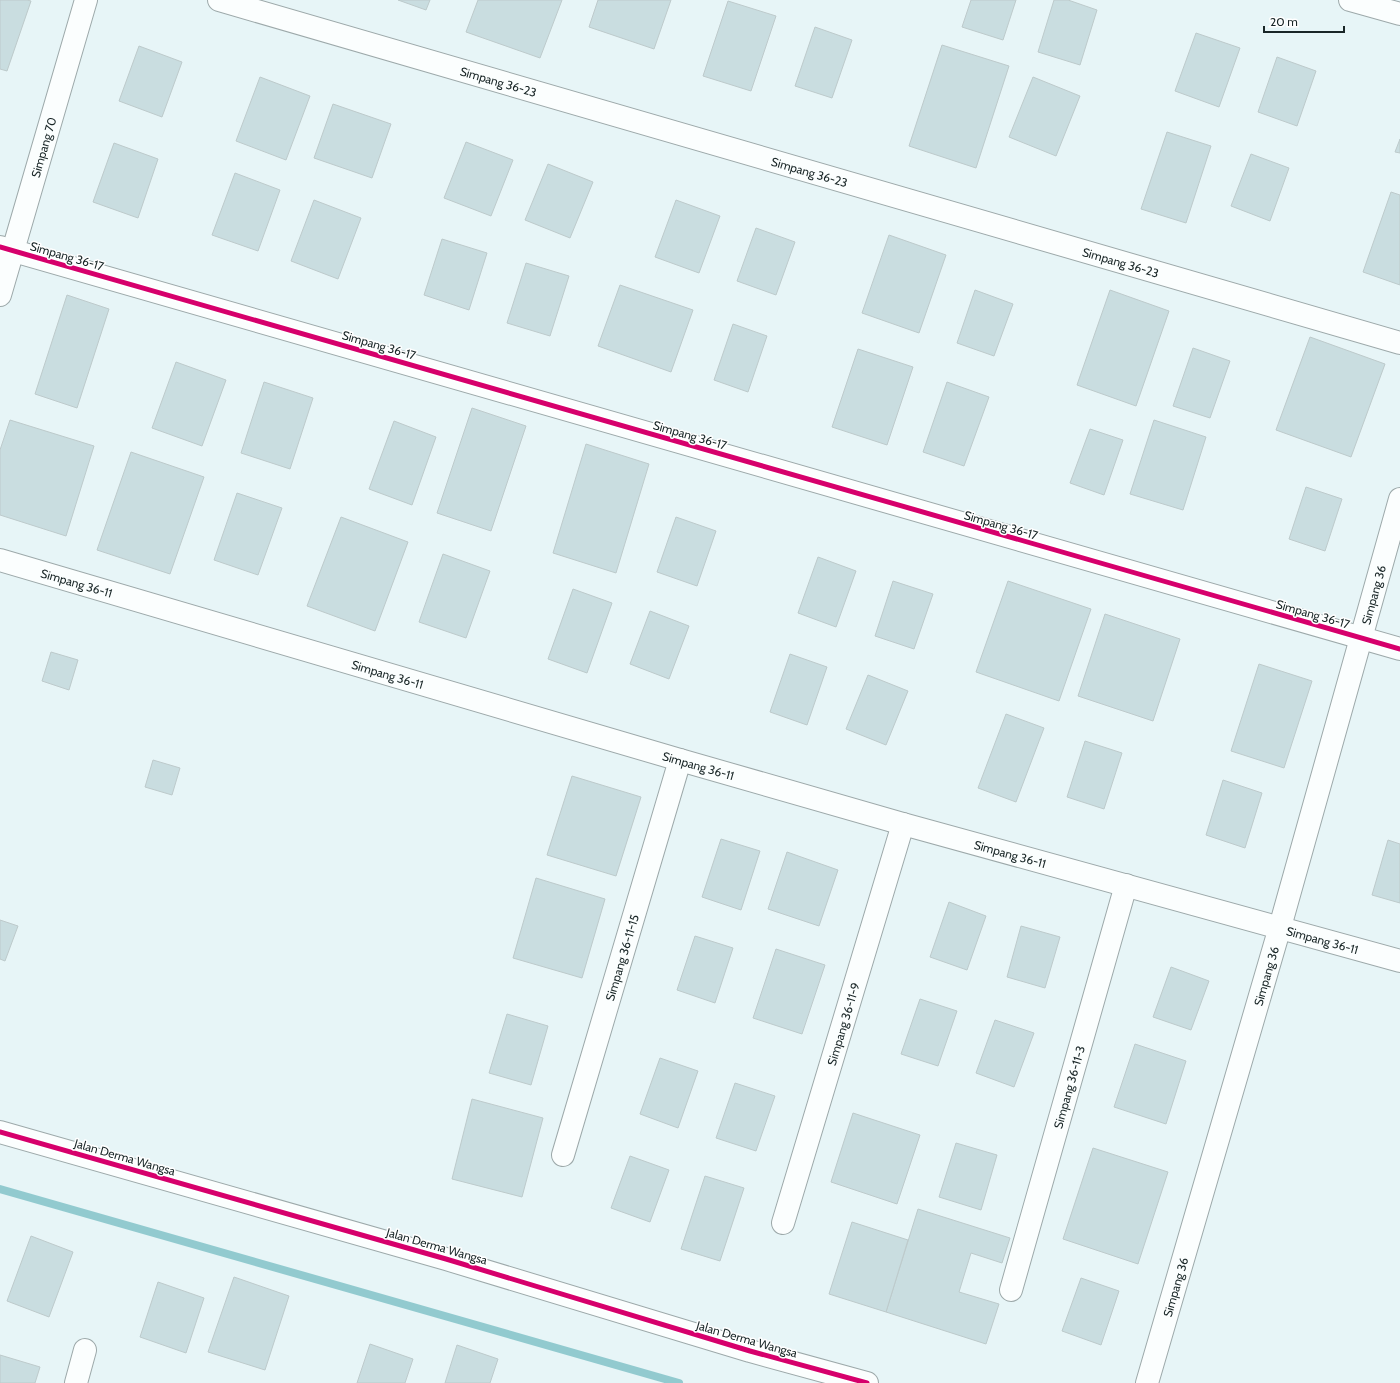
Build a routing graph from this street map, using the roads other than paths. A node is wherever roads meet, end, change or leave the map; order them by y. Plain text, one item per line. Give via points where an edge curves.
1 (86, 0) edge
2 (219, 0) edge
3 (1350, 0) edge
4 (1400, 14) edge
5 (7, 249) edge
6 (0, 295) edge
7 (1400, 343) edge
8 (1400, 499) edge
9 (0, 560) edge
10 (1361, 638) junction
11 (1400, 649) edge
12 (680, 760) junction
13 (904, 824) junction
14 (1126, 885) junction
15 (1280, 927) junction
16 (1400, 960) edge
17 (0, 1132) edge
18 (563, 1155) dead end
19 (783, 1224) dead end
20 (1011, 1290) dead end
21 (85, 1350) dead end
22 (76, 1383) edge
23 (867, 1383) edge
24 (1147, 1383) edge

1 - 5 street, Simpang 70
2 - 7 street, Simpang 36-23
3 - 4 street
5 - 6 street, Simpang 70
5 - 10 street, Simpang 36-17
8 - 10 street, Simpang 36
9 - 12 street, Simpang 36-11
10 - 11 street, Simpang 36-17
10 - 15 street, Simpang 36
12 - 13 street, Simpang 36-11
12 - 18 street, Simpang 36-11-15
13 - 14 street, Simpang 36-11
13 - 19 street, Simpang 36-11-9
14 - 15 street, Simpang 36-11
14 - 20 street, Simpang 36-11-3
15 - 16 street, Simpang 36-11
15 - 24 street, Simpang 36
17 - 23 street, Jalan Derma Wangsa via 446,1258 750,1351
21 - 22 street

